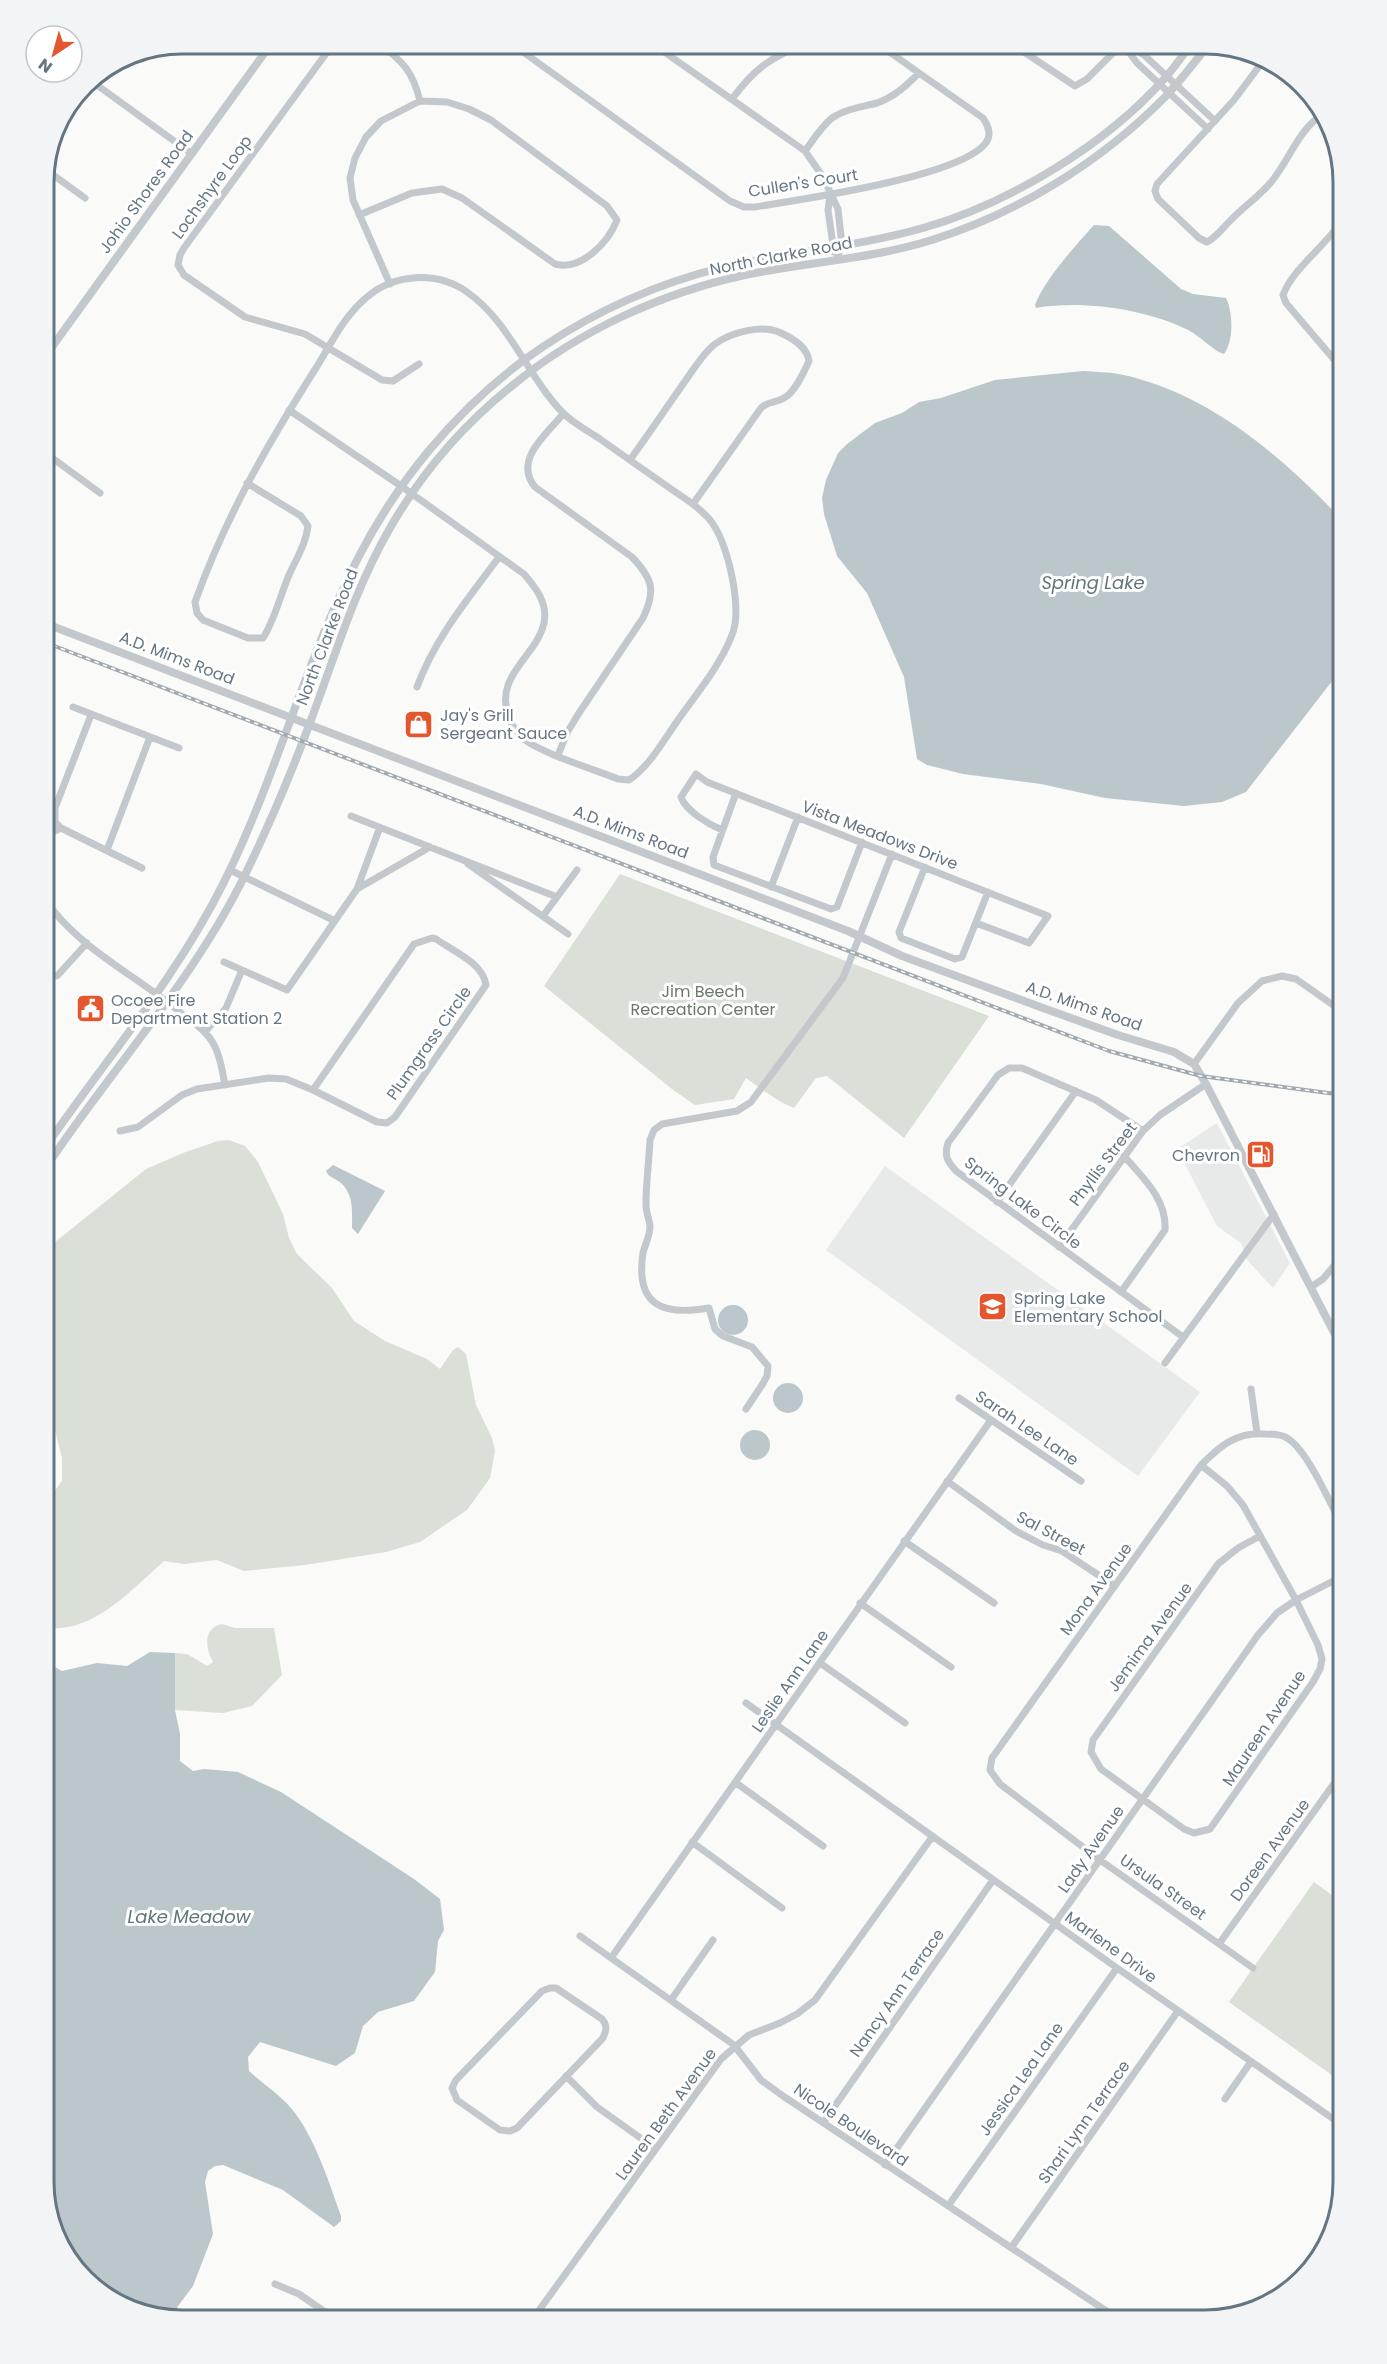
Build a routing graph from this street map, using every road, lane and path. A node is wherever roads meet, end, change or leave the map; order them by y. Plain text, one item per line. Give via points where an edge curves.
1 (264, 54) edge
2 (326, 54) edge
3 (393, 54) edge
4 (530, 54) edge
5 (667, 54) edge
6 (781, 54) edge
7 (892, 54) edge
8 (1027, 54) edge
9 (1113, 54) edge
10 (1130, 54) edge
11 (1183, 54) edge
12 (1201, 54) edge
13 (1144, 55) joint
14 (1137, 63) junction
15 (1259, 66) edge
16 (919, 73) junction
17 (1166, 76) junction
18 (1159, 84) junction
19 (98, 85) edge
20 (1176, 85) junction
21 (1169, 93) junction
22 (732, 99) junction
23 (420, 101) junction
24 (1316, 119) edge
25 (1215, 121) junction
26 (1208, 129) junction
27 (805, 151) junction
28 (192, 154) junction
29 (54, 176) edge
30 (830, 195) junction
31 (85, 198) dead end
32 (360, 215) junction
33 (1333, 234) edge
34 (837, 246) junction
35 (836, 260) junction
36 (390, 284) junction
37 (54, 344) edge
38 (328, 349) junction
39 (1333, 355) edge
40 (525, 360) junction
41 (419, 364) dead end
42 (531, 371) junction
43 (289, 411) junction
44 (564, 414) junction
45 (54, 459) edge
46 (630, 460) junction
47 (247, 483) junction
48 (401, 486) junction
49 (100, 493) dead end
50 (411, 495) junction
51 (693, 504) junction
52 (499, 556) junction
53 (54, 627) edge
54 (417, 687) dead end
55 (73, 707) dead end
56 (91, 715) junction
57 (292, 719) junction
58 (309, 725) junction
59 (150, 737) junction
60 (179, 748) dead end
61 (558, 755) junction
62 (736, 793) junction
63 (351, 816) dead end
64 (798, 817) junction
65 (380, 827) junction
66 (54, 829) edge
67 (57, 829) junction
68 (722, 830) junction
69 (54, 831) edge
70 (862, 842) junction
71 (430, 847) junction
72 (107, 850) junction
73 (892, 854) junction
74 (458, 858) junction
75 (925, 867) junction
76 (142, 868) dead end
77 (230, 870) junction
78 (577, 870) dead end
79 (244, 877) junction
80 (771, 887) junction
81 (357, 889) junction
82 (988, 892) junction
83 (557, 897) junction
84 (54, 911) edge
85 (543, 916) junction
86 (335, 921) junction
87 (976, 923) junction
88 (568, 934) dead end
89 (861, 938) junction
90 (87, 944) junction
91 (225, 962) dead end
92 (242, 969) junction
93 (54, 975) edge
94 (158, 994) junction
95 (168, 1001) junction
96 (1333, 1004) edge
97 (205, 1032) junction
98 (1194, 1064) junction
99 (1206, 1084) junction
100 (225, 1085) junction
101 (314, 1090) junction
102 (1076, 1091) junction
103 (120, 1131) dead end
104 (1143, 1131) junction
105 (54, 1135) edge
106 (54, 1156) edge
107 (1124, 1156) junction
108 (997, 1202) junction
109 (1274, 1214) junction
110 (1059, 1247) junction
111 (1333, 1268) edge
112 (1311, 1287) junction
113 (1121, 1292) junction
114 (1333, 1324) edge
115 (1183, 1337) junction
116 (1165, 1363) dead end
117 (1251, 1389) dead end
118 (959, 1398) dead end
119 (746, 1409) dead end
120 (990, 1420) junction
121 (1257, 1433) junction
122 (1201, 1465) junction
123 (948, 1480) junction
124 (1081, 1480) dead end
125 (1333, 1508) edge
126 (1260, 1536) junction
127 (904, 1541) junction
128 (1333, 1582) edge
129 (1115, 1586) junction
130 (1296, 1600) junction
131 (860, 1603) junction
132 (994, 1604) dead end
133 (820, 1663) junction
134 (951, 1667) dead end
135 (746, 1703) dead end
136 (905, 1723) dead end
137 (775, 1725) junction
138 (735, 1782) junction
139 (1000, 1784) joint
140 (1333, 1786) edge
141 (1142, 1799) junction
142 (932, 1837) junction
143 (692, 1842) junction
144 (823, 1846) dead end
145 (1101, 1860) junction
146 (993, 1880) junction
147 (782, 1908) dead end
148 (1054, 1923) junction
149 (580, 1936) dead end
150 (713, 1940) dead end
151 (1219, 1944) junction
152 (611, 1958) junction
153 (1117, 1968) junction
154 (1253, 1968) dead end
155 (671, 2000) junction
156 (1178, 2011) junction
157 (734, 2045) junction
158 (1250, 2063) junction
159 (566, 2076) junction
160 (1225, 2099) dead end
161 (1333, 2119) edge
162 (823, 2123) junction
163 (656, 2149) junction
164 (885, 2165) junction
165 (948, 2206) junction
166 (1011, 2248) junction
167 (275, 2284) dead end
168 (322, 2310) edge
169 (539, 2310) edge
170 (1105, 2310) edge

1 - 28 street, Johio Shores Road
2 - 38 street, Lochshyre Loop via 184,248 178,266 184,275 245,317 305,334
3 - 23 street via 409,71
4 - 30 street, Cullen's Court via 730,201 755,207
5 - 22 street
6 - 22 street via 766,61
7 - 16 street, Cullen's Court
8 - 9 street via 1075,86
10 - 14 street
11 - 17 street, North Clarke Road
12 - 20 street, North Clarke Road
13 - 14 street
13 - 17 street
14 - 18 street
15 - 25 street
16 - 27 street via 894,95 833,117
16 - 30 street, Cullen's Court via 983,118 989,138 969,156 941,168
17 - 18 street, North Clarke Road
17 - 20 street
18 - 21 street
18 - 34 street, North Clarke Road via 1085,148 999,199 928,227
19 - 28 street
20 - 21 street, North Clarke Road
20 - 25 street
21 - 26 street
21 - 35 street, North Clarke Road via 1090,161 1008,209 932,240
22 - 27 street
23 - 32 street via 381,121 366,137 350,178 352,200
23 - 32 street via 447,102 491,120 607,206 617,220 614,229 600,247 566,267 555,264 462,198 442,189 412,193
24 - 26 street via 1273,181 1217,237 1207,242 1158,199 1155,190
25 - 26 street
27 - 30 street
28 - 37 street, Johio Shores Road
29 - 31 street
30 - 34 street via 838,209
32 - 36 street
33 - 39 street via 1288,283 1283,295
34 - 35 street
34 - 40 street, North Clarke Road via 734,266 664,285 589,320
35 - 42 street, North Clarke Road via 745,275 657,302 608,322
36 - 38 street via 367,297 347,318
36 - 40 street via 414,277 443,280 467,292 494,317
38 - 41 street via 382,380 393,381
38 - 43 street
40 - 42 street
40 - 48 street, North Clarke Road via 463,413
42 - 44 street
42 - 50 street, North Clarke Road via 475,419
43 - 47 street
43 - 48 street
44 - 46 street
44 - 61 street via 530,455 526,465 528,478 632,557 644,570 651,600 644,618 568,731
45 - 49 street
46 - 51 street
46 - 51 street via 715,344 738,333 765,329 784,334 804,348 810,361 784,398 761,408
47 - 47 street via 224,528 195,602 197,613 204,620 248,638 263,638 308,526 301,516
48 - 50 street
48 - 57 street, North Clarke Road via 357,560
50 - 52 street
50 - 58 street, North Clarke Road via 354,600
51 - 61 street via 716,529 730,567 735,603 733,632 720,661 645,766 629,780
52 - 54 street via 440,637
52 - 61 street via 524,574 537,590 544,623 513,674 505,708 512,725 525,740
53 - 57 street, A.D. Mims Road
55 - 56 street
56 - 59 street
56 - 67 street via 55,808
57 - 58 street, A.D. Mims Road
57 - 77 street, North Clarke Road
58 - 79 street, North Clarke Road
58 - 89 street, A.D. Mims Road
59 - 60 street
59 - 72 street
62 - 64 street, Vista Meadows Drive
62 - 68 street
62 - 68 street, Vista Meadows Drive via 696,774 681,797 683,805
63 - 65 street
64 - 70 street, Vista Meadows Drive
64 - 80 street
65 - 71 street
65 - 81 street
66 - 67 street
67 - 69 street
67 - 72 street
68 - 80 street via 714,865
70 - 73 street, Vista Meadows Drive
70 - 80 street via 837,907 831,909
71 - 74 street
71 - 81 street
72 - 76 street
73 - 75 street, Vista Meadows Drive
73 - 89 street
74 - 83 street
74 - 85 street
75 - 82 street, Vista Meadows Drive
75 - 87 street via 899,932 901,938 956,959 962,957
77 - 79 street
77 - 94 street, North Clarke Road
78 - 83 street
79 - 86 street
79 - 95 street, North Clarke Road via 206,947
81 - 86 street
82 - 87 street
82 - 87 street, Vista Meadows Drive via 1048,916 1029,943
83 - 85 street
84 - 90 street
85 - 88 street
86 - 92 street via 287,990
89 - 98 street, A.D. Mims Road via 1043,1008 1174,1052
89 - 119 street via 843,978 751,1102 737,1111 662,1124 650,1140 646,1205 650,1226 644,1253 644,1290 653,1302 669,1310 709,1308 716,1329 723,1336 752,1347 768,1366 767,1376
90 - 93 street
90 - 94 street
91 - 92 street
92 - 97 street via 226,1008
94 - 95 street
94 - 105 street, North Clarke Road
95 - 97 street
95 - 106 street, North Clarke Road
96 - 98 street via 1296,979 1282,976 1262,981 1238,1003
97 - 100 street via 220,1059
98 - 99 street, A.D. Mims Road
99 - 104 street, Phyllis Street
99 - 109 street, A.D. Mims Road
100 - 101 street, Plumgrass Circle via 269,1078 286,1079
100 - 103 street, Plumgrass Circle via 182,1095 138,1127
101 - 101 street, Plumgrass Circle via 377,1122 387,1123 395,1117 486,984 479,968 436,939 414,945
102 - 104 street, Spring Lake Circle
102 - 108 street
102 - 108 street, Spring Lake Circle via 1022,1068 1009,1068 998,1075 948,1143 948,1163
104 - 107 street, Phyllis Street
107 - 110 street, Phyllis Street
107 - 113 street via 1154,1190 1164,1209 1166,1230
108 - 110 street, Spring Lake Circle
109 - 112 street, A.D. Mims Road
109 - 115 street
110 - 113 street, Spring Lake Circle
111 - 112 street
112 - 114 street, A.D. Mims Road
113 - 115 street, Spring Lake Circle
115 - 116 street
117 - 121 street
118 - 120 street, Sarah Lee Lane
120 - 123 street, Leslie Ann Lane
120 - 124 street, Sarah Lee Lane
121 - 122 street, Mona Avenue via 1221,1446
121 - 125 street via 1288,1438 1302,1452
122 - 126 street, Maureen Avenue via 1243,1505
122 - 129 street, Mona Avenue
123 - 127 street, Leslie Ann Lane
123 - 129 street, Sal Street via 1016,1531 1062,1551
126 - 130 street, Maureen Avenue
126 - 141 street, Jemima Avenue via 1218,1564 1093,1740 1091,1752 1101,1769
127 - 131 street, Leslie Ann Lane
127 - 132 street
128 - 130 street, Lady Avenue
129 - 139 street, Mona Avenue via 992,1758 990,1770
130 - 141 street, Lady Avenue via 1277,1613 1258,1635
130 - 141 street, Maureen Avenue via 1322,1659 1317,1676 1210,1829 1194,1833 1184,1829
131 - 133 street, Leslie Ann Lane
131 - 134 street
133 - 136 street
133 - 137 street, Leslie Ann Lane
135 - 137 street, Marlene Drive
137 - 138 street, Leslie Ann Lane
137 - 142 street, Marlene Drive
138 - 143 street, Leslie Ann Lane
138 - 144 street
139 - 145 street, Ursula Street
140 - 151 street, Doreen Avenue
141 - 145 street, Lady Avenue
142 - 146 street, Marlene Drive
142 - 157 street, Lauren Beth Avenue via 815,2000 797,2014 749,2034
143 - 147 street
143 - 152 street, Leslie Ann Lane
145 - 148 street, Lady Avenue
145 - 151 street, Ursula Street
146 - 148 street, Marlene Drive
146 - 162 street, Nancy Ann Terrace
148 - 153 street, Marlene Drive
148 - 164 street, Lady Avenue
149 - 152 street, Nicole Boulevard
150 - 155 street
151 - 154 street, Ursula Street
152 - 155 street, Nicole Boulevard
153 - 156 street, Marlene Drive
153 - 165 street, Jessica Lea Lane
155 - 157 street, Nicole Boulevard
156 - 158 street, Marlene Drive
156 - 166 street, Shari Lynn Terrace
157 - 162 street, Nicole Boulevard via 761,2080
157 - 163 street, Lauren Beth Avenue
158 - 160 street
158 - 161 street, Marlene Drive
159 - 159 street via 603,2038 606,2024 556,1988 550,1988 542,1991 452,2088 457,2100 500,2130 510,2132
159 - 163 street via 597,2107
162 - 164 street, Nicole Boulevard
163 - 169 street, Lauren Beth Avenue
164 - 165 street, Nicole Boulevard
165 - 166 street, Nicole Boulevard
166 - 170 street, Nicole Boulevard
167 - 168 street

